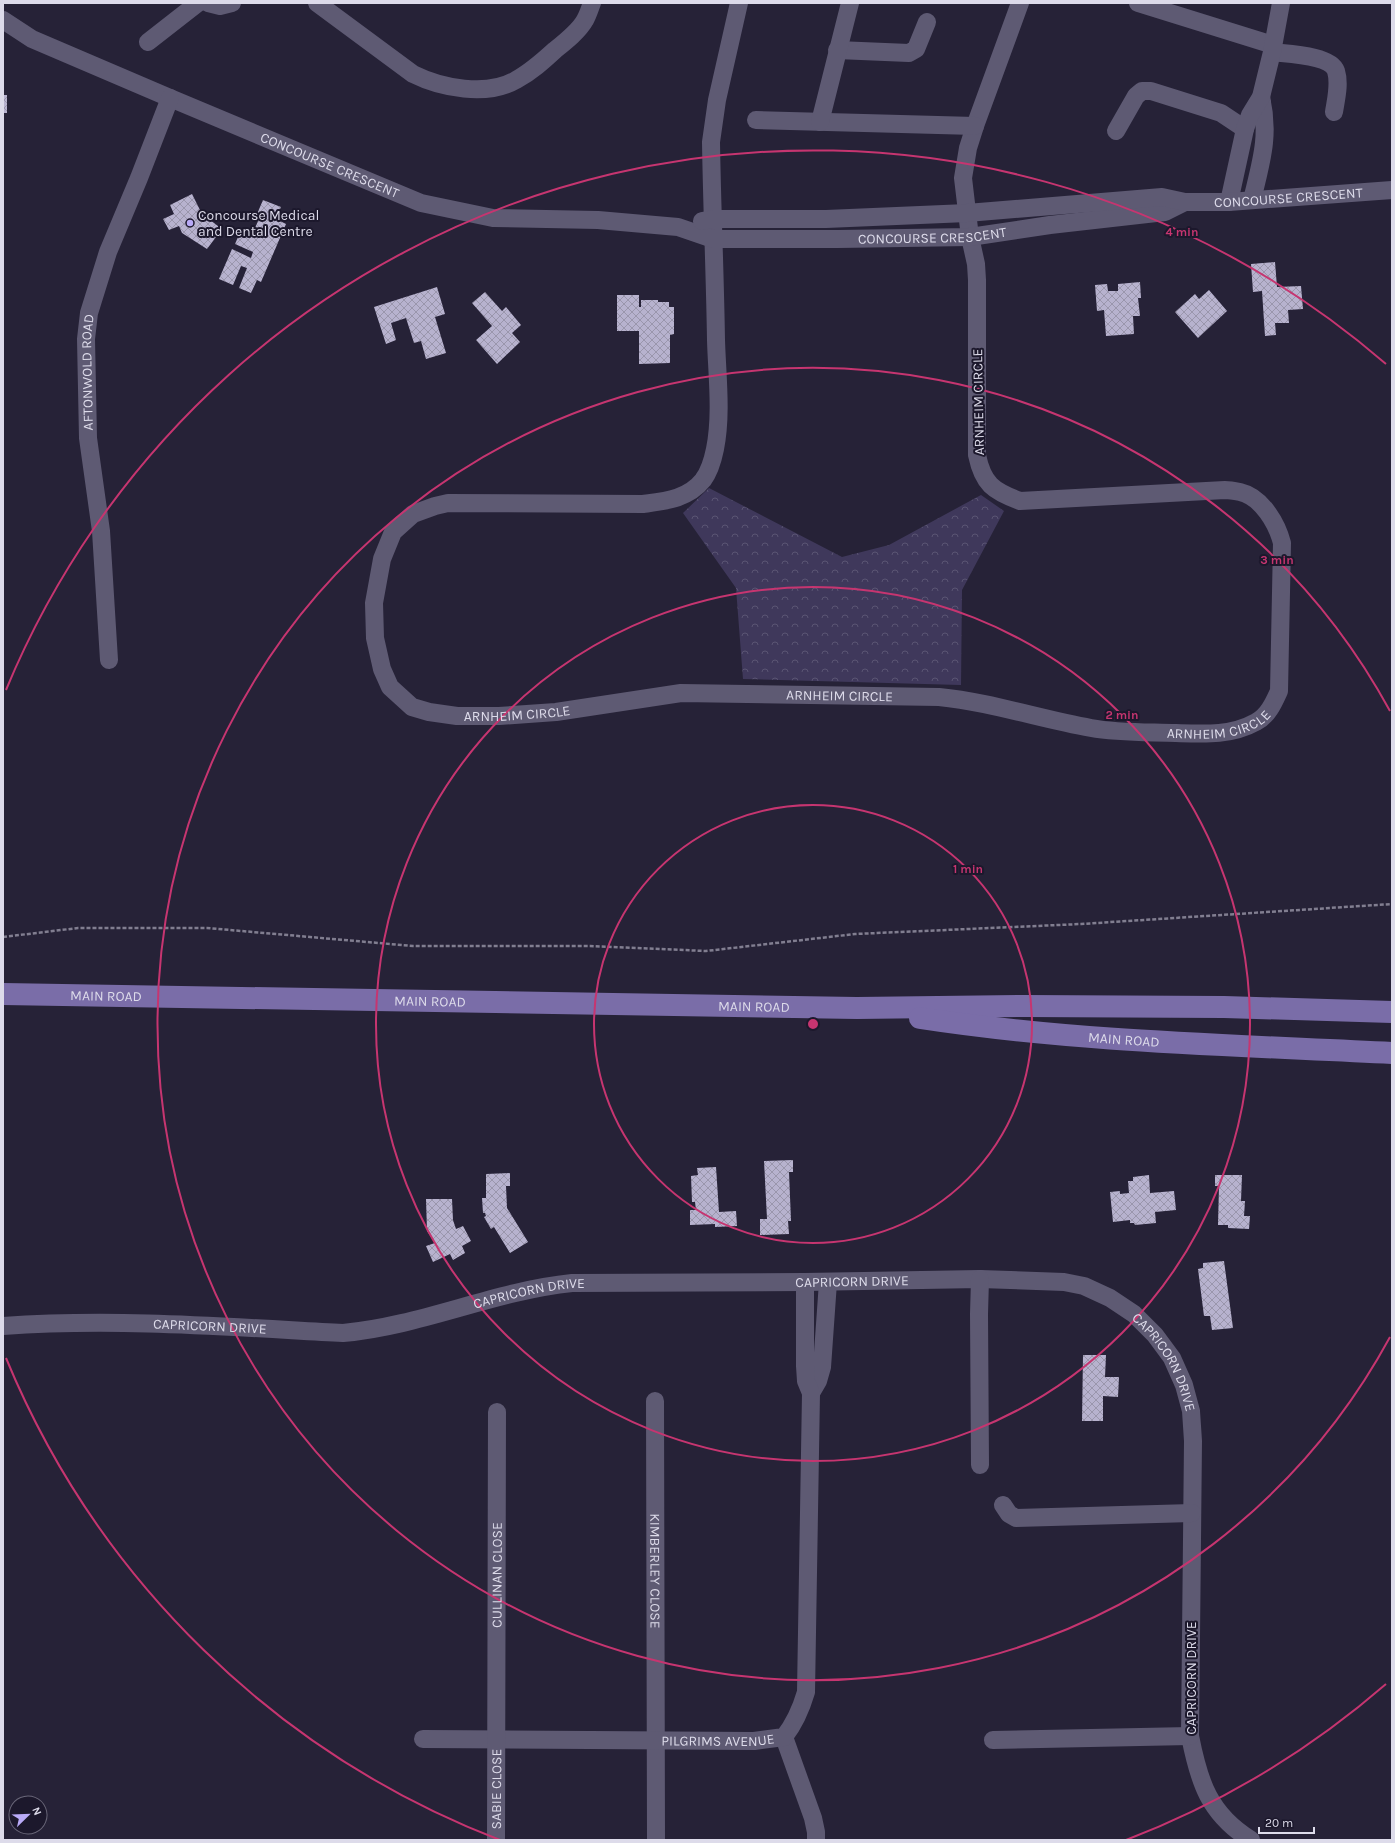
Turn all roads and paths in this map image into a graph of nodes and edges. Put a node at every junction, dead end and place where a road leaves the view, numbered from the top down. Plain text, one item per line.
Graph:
1 (198, 3) edge
2 (208, 3) edge
3 (232, 3) edge
4 (317, 3) edge
5 (592, 3) edge
6 (739, 3) edge
7 (850, 3) edge
8 (1020, 3) edge
9 (1138, 3) edge
10 (1281, 3) edge
11 (3, 20) edge
12 (927, 22) dead end
13 (148, 42) dead end
14 (1272, 49) junction
15 (837, 50) junction
16 (1261, 97) junction
17 (170, 98) junction
18 (1334, 112) dead end
19 (756, 120) dead end
20 (820, 122) junction
21 (975, 126) junction
22 (1245, 129) junction
23 (1116, 131) dead end
24 (1392, 190) edge
25 (1252, 200) junction
26 (1185, 202) junction
27 (1229, 202) junction
28 (967, 213) junction
29 (713, 219) junction
30 (678, 227) junction
31 (970, 237) junction
32 (714, 239) junction
33 (109, 660) dead end
34 (1392, 904) edge
35 (3, 937) edge
36 (3, 994) edge
37 (857, 1008) junction
38 (1392, 1012) edge
39 (1392, 1053) edge
40 (980, 1279) junction
41 (805, 1282) junction
42 (828, 1282) junction
43 (3, 1326) edge
44 (811, 1393) junction
45 (655, 1401) dead end
46 (497, 1412) dead end
47 (980, 1465) dead end
48 (1003, 1505) dead end
49 (1192, 1513) junction
50 (1190, 1736) junction
51 (784, 1737) junction
52 (422, 1739) dead end
53 (496, 1739) junction
54 (993, 1740) dead end
55 (656, 1742) junction
56 (496, 1840) edge
57 (656, 1840) edge
58 (816, 1840) edge
59 (1251, 1840) edge

1 - 13 street
2 - 3 street
4 - 5 street
6 - 29 street, ARNHEIM CIRCLE
7 - 15 street
8 - 21 street, ARNHEIM CIRCLE
9 - 14 street
10 - 14 street
11 - 17 street, CONCOURSE CRESCENT
12 - 15 street
14 - 16 street
14 - 18 street
15 - 20 street
16 - 22 street
16 - 25 street
17 - 30 street, CONCOURSE CRESCENT
17 - 33 street, AFTONWOLD ROAD
19 - 20 street
20 - 21 street
21 - 28 street, ARNHEIM CIRCLE
22 - 23 street
22 - 27 street
24 - 25 street, CONCOURSE CRESCENT
25 - 27 street, CONCOURSE CRESCENT
26 - 27 street, CONCOURSE CRESCENT
26 - 28 street, CONCOURSE CRESCENT
26 - 31 street, CONCOURSE CRESCENT
28 - 29 street, CONCOURSE CRESCENT
28 - 31 street, ARNHEIM CIRCLE
29 - 30 street, CONCOURSE CRESCENT
29 - 32 street, ARNHEIM CIRCLE
30 - 32 street, CONCOURSE CRESCENT
31 - 32 street, CONCOURSE CRESCENT
31 - 32 street, ARNHEIM CIRCLE
34 - 35 path
36 - 37 main road, MAIN ROAD
37 - 38 main road, MAIN ROAD
37 - 39 main road, MAIN ROAD
40 - 42 street, CAPRICORN DRIVE
40 - 47 street
40 - 49 street, CAPRICORN DRIVE
41 - 42 street, CAPRICORN DRIVE
41 - 43 street, CAPRICORN DRIVE
41 - 44 street, PILGRIMS AVENUE
42 - 44 street, PILGRIMS AVENUE
44 - 51 street, PILGRIMS AVENUE
45 - 55 street, KIMBERLEY CLOSE
46 - 53 street, CULLINAN CLOSE
48 - 49 street
49 - 50 street, CAPRICORN DRIVE
50 - 54 street
50 - 59 street, CAPRICORN DRIVE
51 - 55 street, PILGRIMS AVENUE
51 - 58 street
52 - 53 street, PILGRIMS AVENUE
53 - 55 street, PILGRIMS AVENUE
53 - 56 street, SABIE CLOSE
55 - 57 street, KIMBERLEY CLOSE

